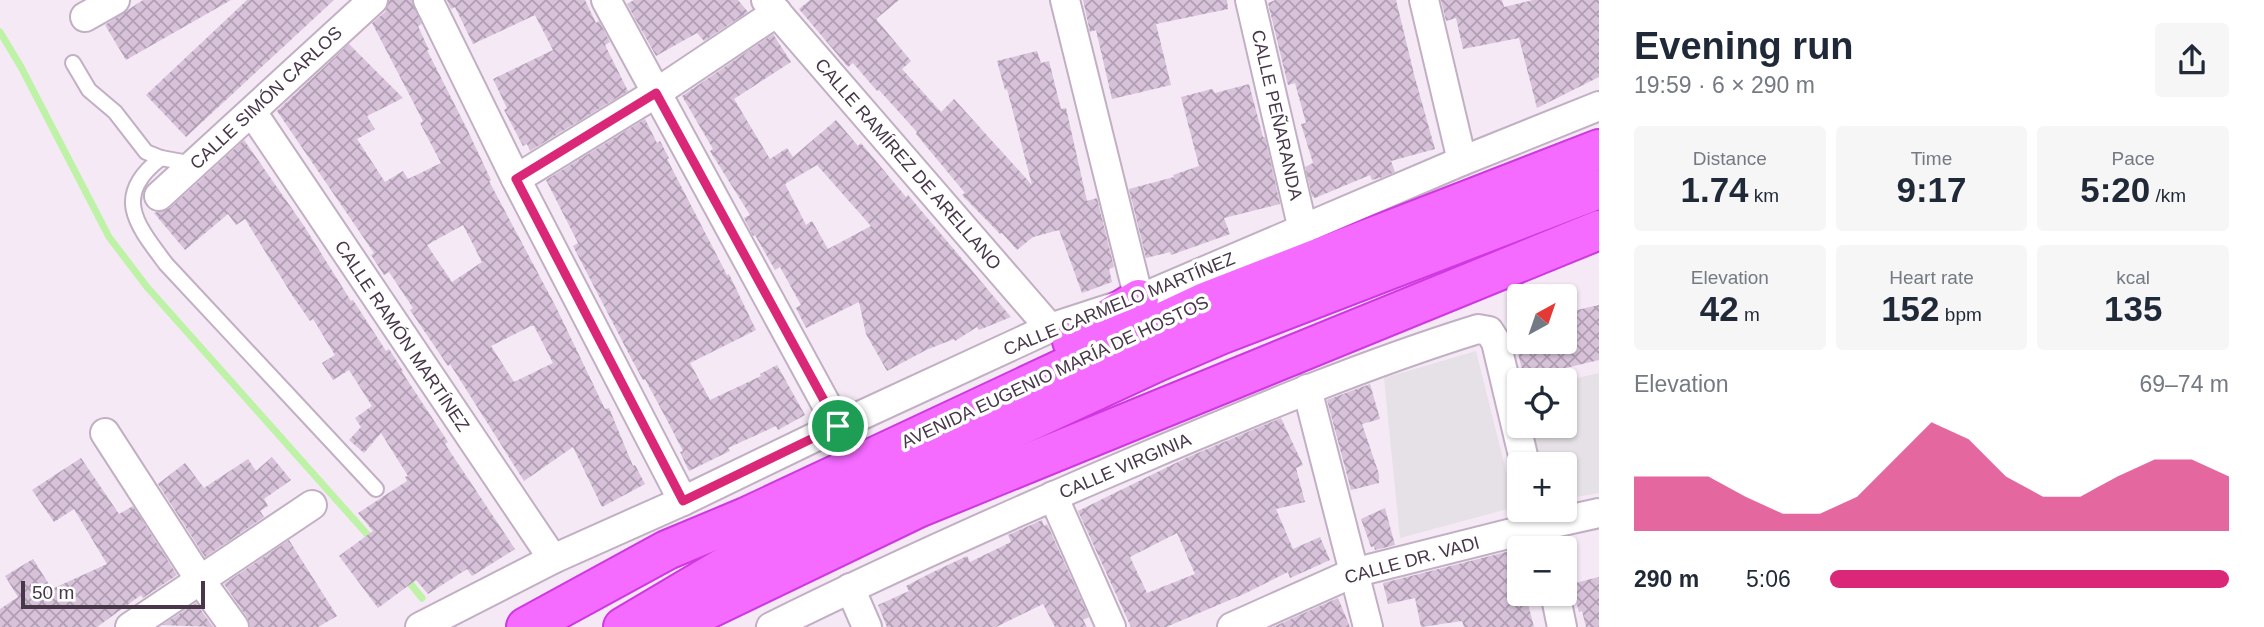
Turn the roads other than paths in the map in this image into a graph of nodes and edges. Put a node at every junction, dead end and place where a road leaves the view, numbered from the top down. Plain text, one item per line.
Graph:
1 (115, 0) edge
2 (373, 0) edge
3 (428, 0) edge
4 (606, 0) edge
5 (1065, 0) edge
6 (1250, 0) edge
7 (1424, 0) edge
8 (771, 6) edge
9 (85, 17) dead end
10 (73, 63) dead end
11 (656, 93) junction
12 (1599, 106) edge
13 (252, 112) junction
14 (1599, 149) edge
15 (161, 158) junction
16 (1462, 161) junction
17 (195, 164) junction
18 (516, 179) junction
19 (1599, 189) edge
20 (159, 196) dead end
21 (1303, 230) junction
22 (1599, 230) edge
23 (1139, 299) junction
24 (1213, 318) junction
25 (1050, 328) junction
26 (1307, 389) junction
27 (838, 426) junction
28 (105, 433) dead end
29 (1522, 452) edge
30 (376, 489) dead end
31 (1052, 496) junction
32 (683, 501) junction
33 (312, 505) dead end
34 (1599, 513) edge
35 (1541, 528) edge
36 (667, 550) junction
37 (553, 559) junction
38 (1353, 573) junction
39 (200, 580) junction
40 (849, 588) junction
41 (1558, 606) edge
42 (130, 627) edge
43 (234, 627) edge
44 (420, 627) edge
45 (526, 627) edge
46 (623, 627) edge
47 (671, 627) edge
48 (771, 627) edge
49 (867, 627) edge
50 (1111, 627) edge
51 (1232, 627) edge
52 (1368, 627) edge
53 (1562, 627) edge

1 - 9 street
2 - 13 street, CALLE SIMÓN CARLOS
3 - 18 street
4 - 11 street
5 - 23 street
6 - 21 street, CALLE PEÑARANDA
7 - 16 street
8 - 11 street
8 - 25 street, CALLE RAMÍREZ DE ARELLANO
10 - 15 lane
11 - 18 street
11 - 27 street
12 - 16 street, CALLE CARMELO MARTÍNEZ
13 - 17 street, CALLE SIMÓN CARLOS
13 - 37 street, CALLE RAMÓN MARTÍNEZ
14 - 24 highway, AVENIDA EUGENIO MARÍA DE HOSTOS
15 - 17 lane
15 - 30 lane
16 - 21 street, CALLE CARMELO MARTÍNEZ
17 - 20 street, CALLE SIMÓN CARLOS
18 - 32 street
19 - 24 highway, AVENIDA EUGENIO MARÍA DE HOSTOS
21 - 23 street, CALLE CARMELO MARTÍNEZ
22 - 47 highway
23 - 25 street, CALLE CARMELO MARTÍNEZ
23 - 36 highway
24 - 36 highway, AVENIDA EUGENIO MARÍA DE HOSTOS
24 - 46 highway, AVENIDA EUGENIO MARÍA DE HOSTOS
25 - 27 street, CALLE CARMELO MARTÍNEZ
26 - 29 street, CALLE VIRGINIA
26 - 31 street, CALLE VIRGINIA
26 - 38 street
27 - 32 street, CALLE CARMELO MARTÍNEZ
28 - 39 street
31 - 40 street, CALLE VIRGINIA
31 - 50 street
32 - 37 street, CALLE CARMELO MARTÍNEZ
33 - 39 street
34 - 35 street, CALLE DR. VADI
35 - 38 street, CALLE DR. VADI
36 - 45 highway, AVENIDA EUGENIO MARÍA DE HOSTOS
37 - 44 street, CALLE CARMELO MARTÍNEZ
38 - 51 street, CALLE DR. VADI
38 - 52 street
39 - 42 street
39 - 43 street
40 - 48 street, CALLE VIRGINIA
40 - 49 street
41 - 53 street

